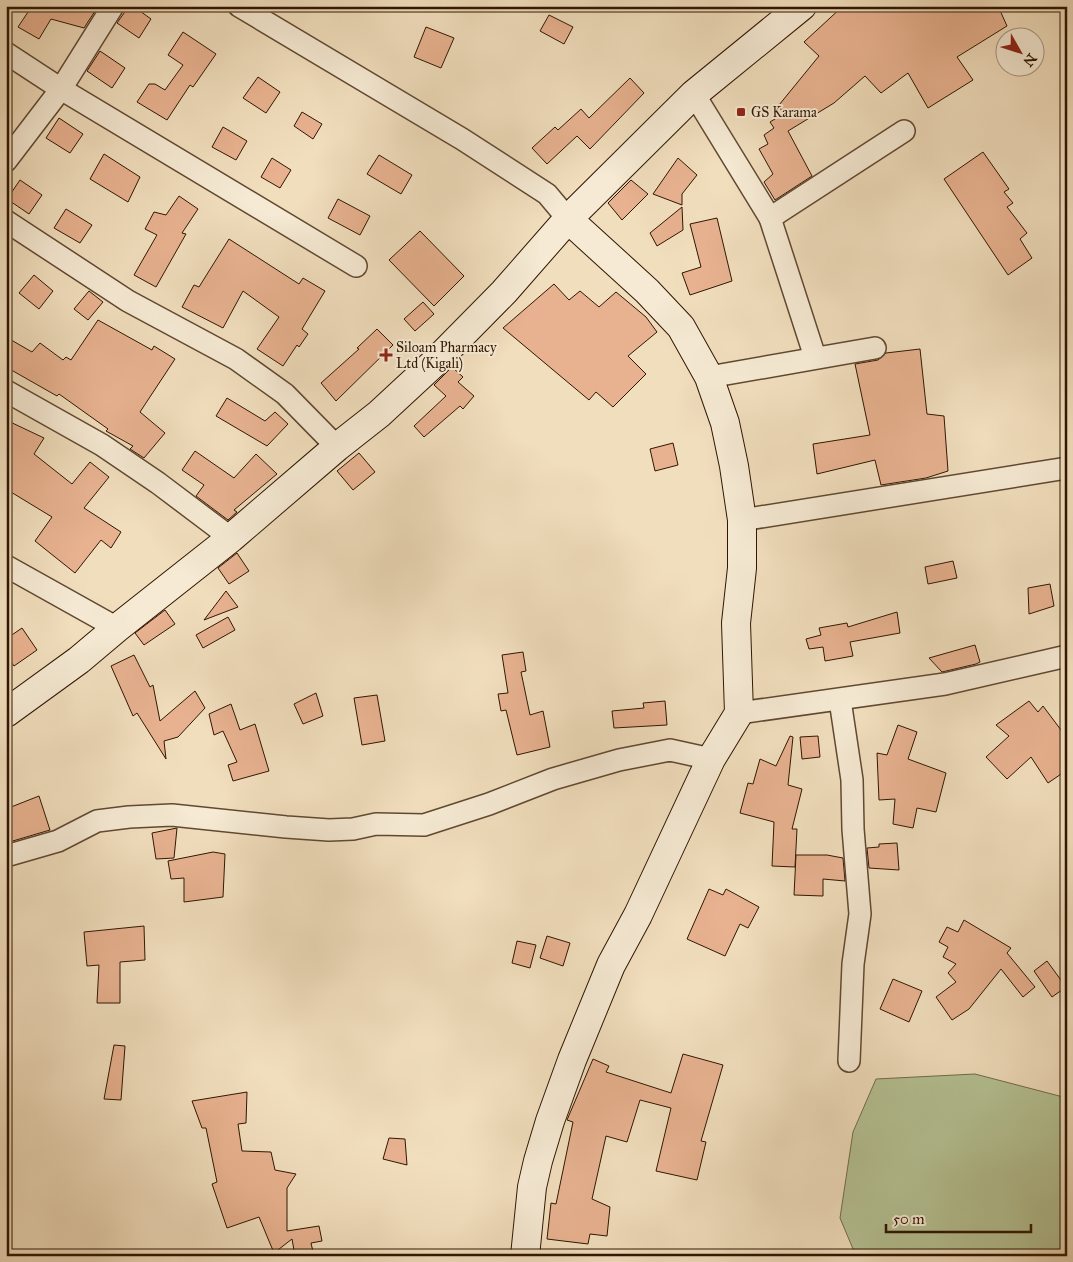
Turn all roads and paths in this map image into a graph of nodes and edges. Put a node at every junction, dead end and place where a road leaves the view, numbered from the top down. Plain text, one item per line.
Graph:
1 (113, 6) edge
2 (239, 6) edge
3 (802, 6) edge
4 (6, 53) edge
5 (61, 89) junction
6 (694, 94) junction
7 (904, 131) dead end
8 (6, 161) edge
9 (770, 218) junction
10 (568, 219) junction
11 (6, 221) edge
12 (356, 266) dead end
13 (875, 348) dead end
14 (815, 357) junction
15 (709, 377) junction
16 (6, 391) edge
17 (337, 447) junction
18 (1067, 468) edge
19 (742, 520) junction
20 (231, 538) junction
21 (6, 566) edge
22 (117, 628) junction
23 (1067, 656) edge
24 (840, 700) junction
25 (6, 713) edge
26 (739, 713) junction
27 (711, 759) junction
28 (6, 856) edge
29 (849, 1061) dead end
30 (525, 1256) edge

1 - 5 street
2 - 10 street
3 - 6 main road
4 - 5 street
5 - 8 street
5 - 12 street
6 - 9 street
6 - 10 main road
7 - 9 street
9 - 14 street
10 - 15 main road
10 - 17 main road
11 - 17 street
13 - 14 street
14 - 15 street
15 - 19 main road
16 - 20 street
17 - 20 main road
18 - 19 street
19 - 26 main road
20 - 22 main road
21 - 22 street
22 - 25 main road
23 - 24 street
24 - 26 street
24 - 29 street
26 - 27 main road
27 - 28 street
27 - 30 main road

